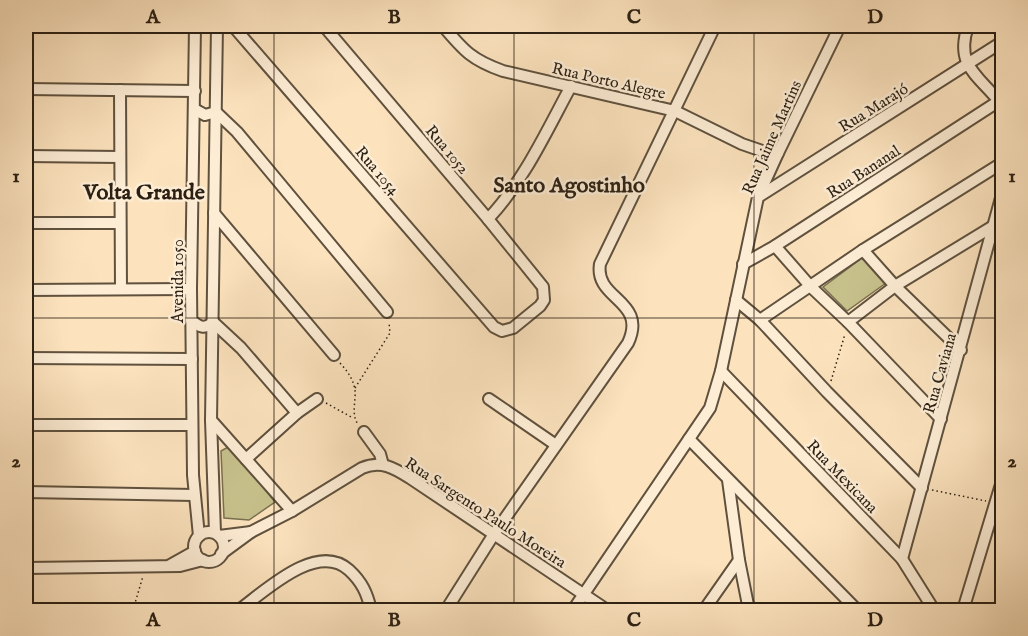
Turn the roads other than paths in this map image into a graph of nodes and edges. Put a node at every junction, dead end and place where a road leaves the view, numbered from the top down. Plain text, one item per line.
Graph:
1 (195, 26) edge
2 (217, 26) edge
3 (233, 26) edge
4 (324, 26) edge
5 (443, 26) edge
6 (715, 26) edge
7 (840, 26) edge
8 (968, 26) edge
9 (1002, 42) edge
10 (967, 65) junction
11 (571, 86) junction
12 (26, 89) edge
13 (120, 90) junction
14 (195, 90) junction
15 (1001, 103) edge
16 (195, 109) junction
17 (675, 111) junction
18 (216, 112) junction
19 (194, 136) junction
20 (215, 136) junction
21 (778, 153) junction
22 (26, 156) edge
23 (120, 157) junction
24 (1002, 163) edge
25 (1002, 194) edge
26 (758, 197) junction
27 (214, 213) junction
28 (488, 219) junction
29 (26, 223) edge
30 (120, 223) junction
31 (995, 225) junction
32 (775, 246) junction
33 (863, 250) junction
34 (743, 264) junction
35 (811, 286) junction
36 (895, 286) junction
37 (121, 289) junction
38 (191, 289) junction
39 (26, 290) edge
40 (544, 294) joint
41 (736, 300) junction
42 (387, 312) road end
43 (191, 320) junction
44 (760, 320) junction
45 (213, 322) junction
46 (848, 322) junction
47 (192, 345) junction
48 (213, 346) junction
49 (961, 350) junction
50 (334, 355) road end
51 (26, 358) edge
52 (192, 359) junction
53 (721, 371) junction
54 (317, 399) road end
55 (489, 399) dead end
56 (297, 413) junction
57 (941, 419) junction
58 (211, 420) junction
59 (26, 424) edge
60 (192, 425) junction
61 (364, 432) road end
62 (689, 439) junction
63 (556, 445) junction
64 (246, 459) junction
65 (383, 465) junction
66 (728, 480) junction
67 (1002, 481) edge
68 (922, 488) junction
69 (26, 492) edge
70 (194, 495) junction
71 (292, 511) junction
72 (251, 532) junction
73 (217, 534) junction
74 (494, 534) junction
75 (199, 536) junction
76 (195, 551) junction
77 (221, 554) junction
78 (902, 559) junction
79 (203, 560) junction
80 (739, 560) junction
81 (167, 566) junction
82 (26, 567) edge
83 (584, 594) junction
84 (239, 610) edge
85 (371, 610) edge
86 (446, 610) edge
87 (573, 610) edge
88 (607, 610) edge
89 (704, 610) edge
90 (750, 610) edge
91 (857, 610) edge
92 (934, 610) edge
93 (963, 610) edge

1 - 14 street, Avenida 1050
2 - 18 street
3 - 40 street, Rua 1054
4 - 28 street, Rua 1052
5 - 11 street, Rua Porto Alegre
6 - 17 street
7 - 21 street, Rua Jaime Martins
8 - 10 street
9 - 10 street, Rua Marajó
10 - 15 street
10 - 26 street, Rua Marajó
11 - 17 street, Rua Porto Alegre
11 - 28 street
12 - 13 street
13 - 14 street
13 - 23 street
14 - 16 street, Avenida 1050
15 - 32 street, Rua Bananal
16 - 18 street
16 - 19 street, Avenida 1050
17 - 21 street, Rua Porto Alegre
17 - 63 street
18 - 20 street
18 - 42 street
19 - 20 street
19 - 38 street, Avenida 1050
20 - 27 street
21 - 26 street, Rua Jaime Martins
22 - 23 street
23 - 30 street
24 - 33 street
25 - 31 street, Rua Caviana
26 - 34 street, Rua Jaime Martins
27 - 45 street
27 - 50 street
28 - 40 street, Rua 1052
29 - 30 street
30 - 37 street
31 - 36 street
31 - 49 street, Rua Caviana
32 - 34 street, Rua Bananal
32 - 35 street
33 - 35 street
33 - 36 street
34 - 41 street, Rua Jaime Martins
35 - 44 street
35 - 46 street
36 - 46 street
36 - 49 street
37 - 38 street
37 - 39 street
38 - 43 street, Avenida 1050
41 - 44 street
41 - 53 street, Rua Jaime Martins
43 - 45 street
43 - 47 street, Avenida 1050
44 - 68 street
45 - 48 street
45 - 56 street
46 - 57 street
47 - 48 street
47 - 52 street, Avenida 1050
48 - 58 street
49 - 57 street, Rua Caviana
51 - 52 street
52 - 60 street, Avenida 1050
53 - 62 street, Rua Jaime Martins
53 - 78 street, Rua Mexicana
54 - 56 street
55 - 63 street
56 - 64 street
57 - 68 street, Rua Caviana
58 - 64 street
58 - 73 street
59 - 60 street
60 - 70 street, Avenida 1050
61 - 65 street
62 - 66 street
62 - 83 street, Rua Jaime Martins
63 - 74 street
64 - 71 street
65 - 71 street, Rua Sargento Paulo Moreira
65 - 74 street, Rua Sargento Paulo Moreira
66 - 80 street
66 - 91 street
67 - 93 street
68 - 78 street, Rua Caviana
69 - 70 street
70 - 75 street, Avenida 1050
71 - 72 street, Rua Sargento Paulo Moreira
72 - 73 street, Rua Sargento Paulo Moreira
72 - 77 street, Rua Sargento Paulo Moreira
73 - 75 street
73 - 77 street
74 - 83 street, Rua Sargento Paulo Moreira
74 - 86 street
75 - 76 street
76 - 79 street
76 - 81 street
77 - 79 street
78 - 92 street, Rua Mexicana
79 - 81 street
80 - 89 street
80 - 90 street
81 - 82 street
83 - 87 street, Rua Jaime Martins
83 - 88 street, Rua Sargento Paulo Moreira
84 - 85 street

